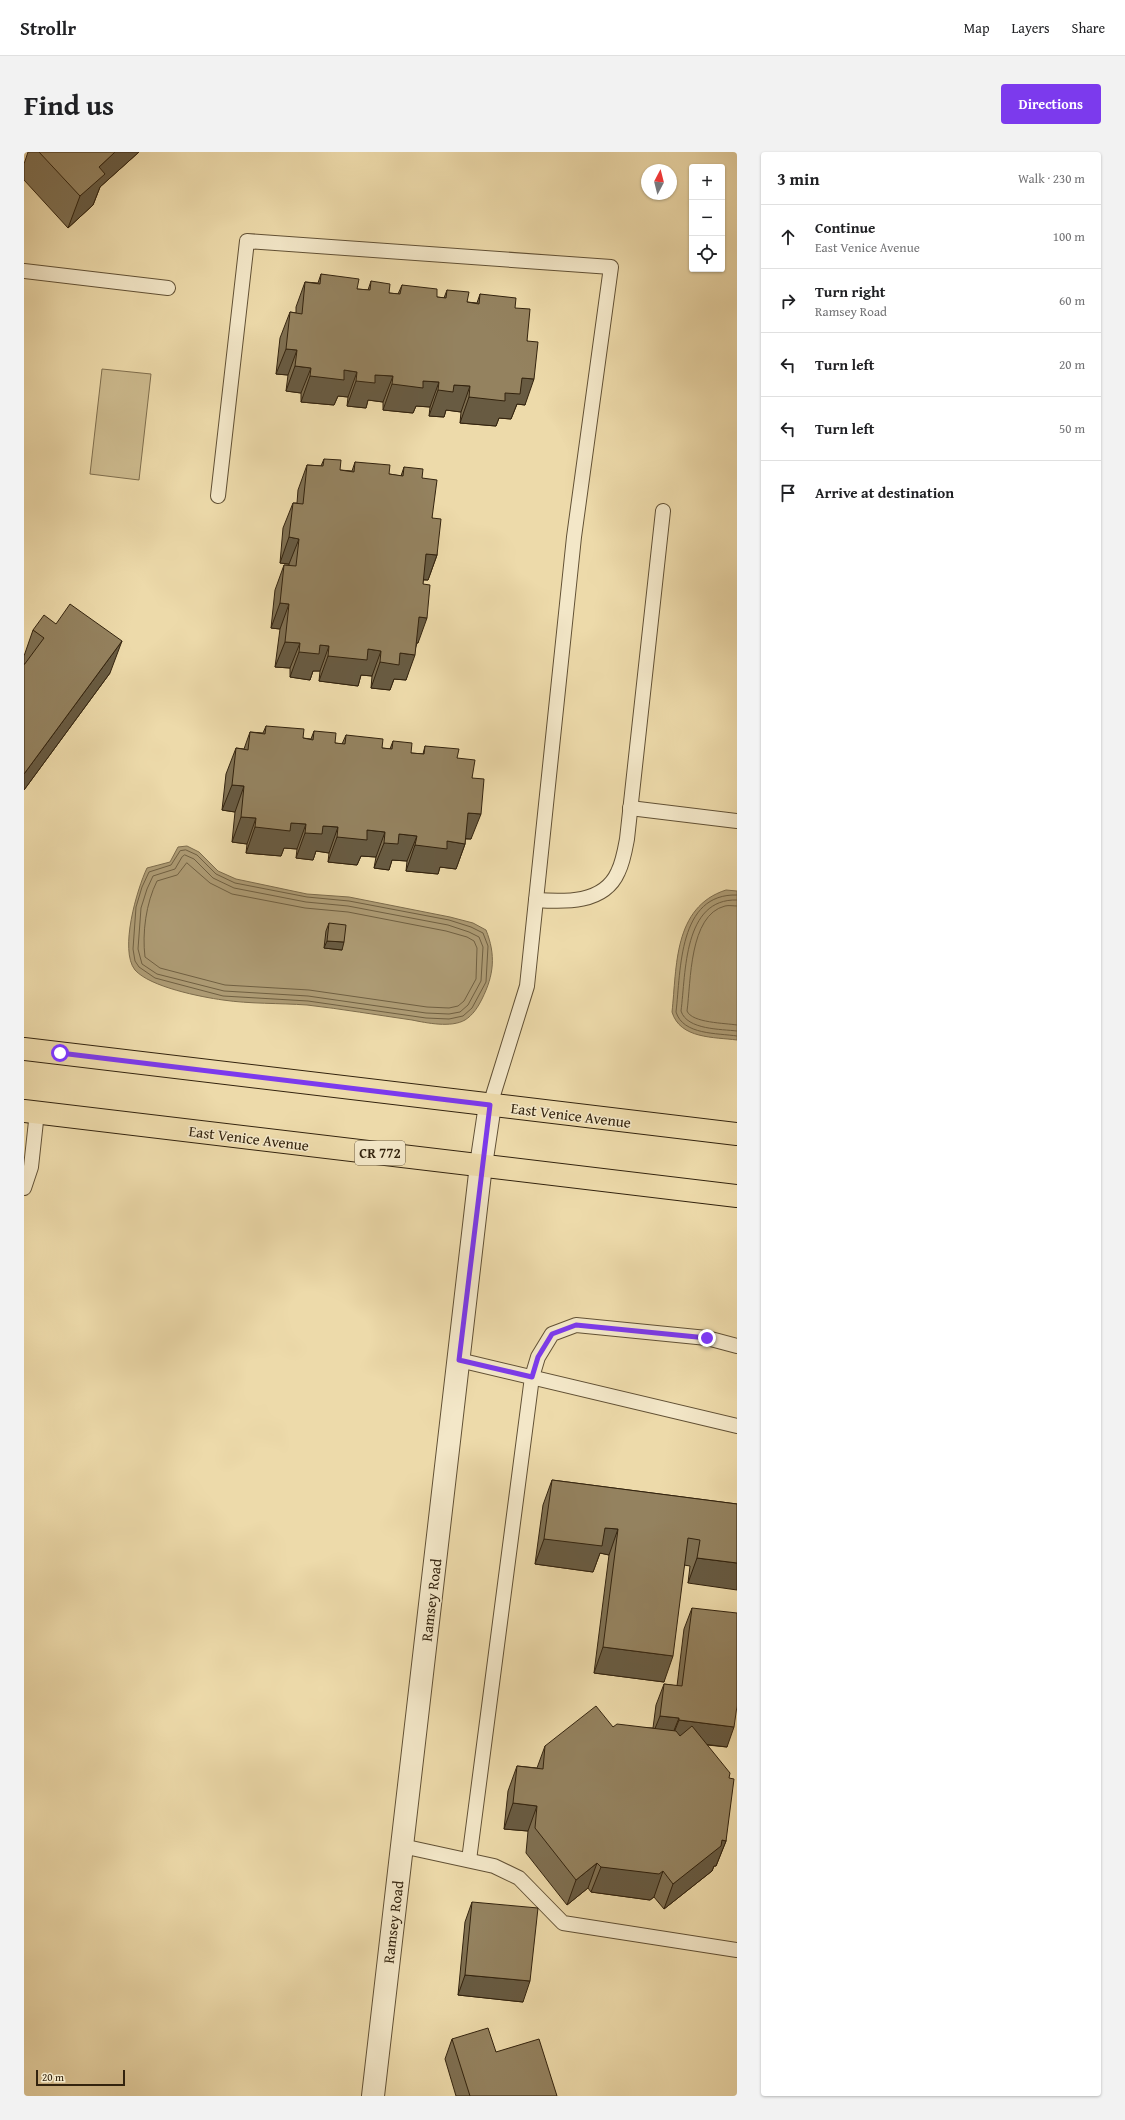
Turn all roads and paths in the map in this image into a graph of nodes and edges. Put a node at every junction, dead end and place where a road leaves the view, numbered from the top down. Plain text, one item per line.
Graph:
1 (24, 271) edge
2 (168, 288) dead end
3 (218, 496) dead end
4 (663, 511) dead end
5 (630, 808) junction
6 (737, 821) edge
7 (536, 900) junction
8 (24, 1049) edge
9 (490, 1105) junction
10 (30, 1112) edge
11 (737, 1134) edge
12 (481, 1165) junction
13 (24, 1188) edge
14 (737, 1196) edge
15 (737, 1346) edge
16 (459, 1360) junction
17 (532, 1377) junction
18 (737, 1426) edge
19 (402, 1846) junction
20 (469, 1860) junction
21 (737, 1950) edge
22 (373, 2096) edge

1 - 2 lane
3 - 7 lane
4 - 5 lane
5 - 6 lane
5 - 7 lane
7 - 9 lane
8 - 9 main road, East Venice Avenue
9 - 11 main road, East Venice Avenue
9 - 12 street, Ramsey Road
10 - 12 main road, East Venice Avenue / CR 772
10 - 13 lane
12 - 14 main road, East Venice Avenue / CR 772
12 - 16 street, Ramsey Road
15 - 17 lane
16 - 17 lane
16 - 19 street, Ramsey Road
17 - 18 lane
17 - 20 lane
19 - 20 lane
19 - 22 street, Ramsey Road
20 - 21 lane

